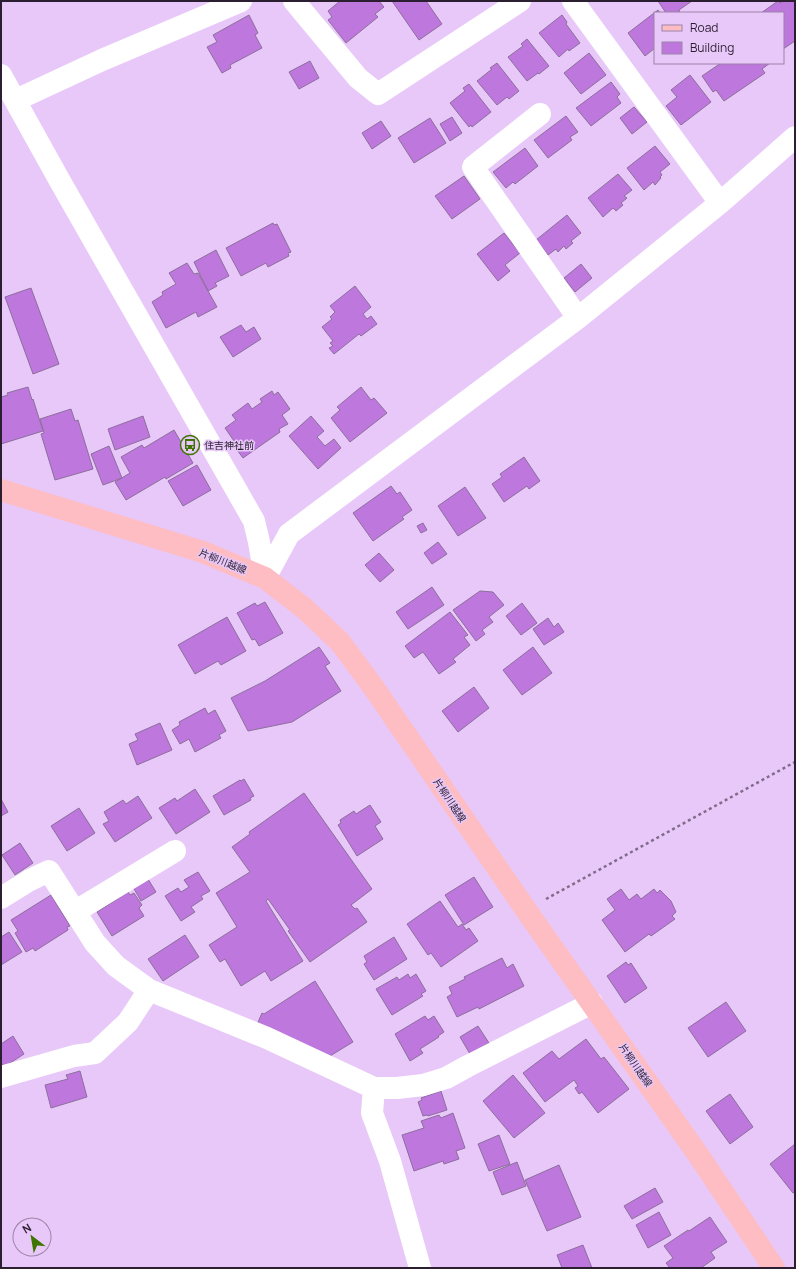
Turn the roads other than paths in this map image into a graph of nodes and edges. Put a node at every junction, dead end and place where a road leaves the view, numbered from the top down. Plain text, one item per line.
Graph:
1 (241, 1) edge
2 (294, 1) edge
3 (520, 1) edge
4 (573, 1) edge
5 (1, 76) edge
6 (16, 100) junction
7 (540, 114) dead end
8 (795, 137) edge
9 (720, 203) junction
10 (578, 318) junction
11 (1, 490) edge
12 (265, 578) junction
13 (175, 851) dead end
14 (1, 898) edge
15 (76, 911) junction
16 (149, 990) junction
17 (592, 1002) junction
18 (1, 1077) edge
19 (374, 1088) junction
20 (420, 1268) edge
21 (774, 1268) edge

1 - 6 street
2 - 3 street
4 - 9 street
5 - 6 street
6 - 12 street
7 - 10 street
8 - 9 street
9 - 10 street
10 - 12 street
11 - 12 main road, 片柳川越線
12 - 17 main road, 片柳川越線
13 - 15 street
14 - 15 street
15 - 16 street
16 - 18 street
16 - 19 street
17 - 19 street
17 - 21 main road, 片柳川越線
19 - 20 street

